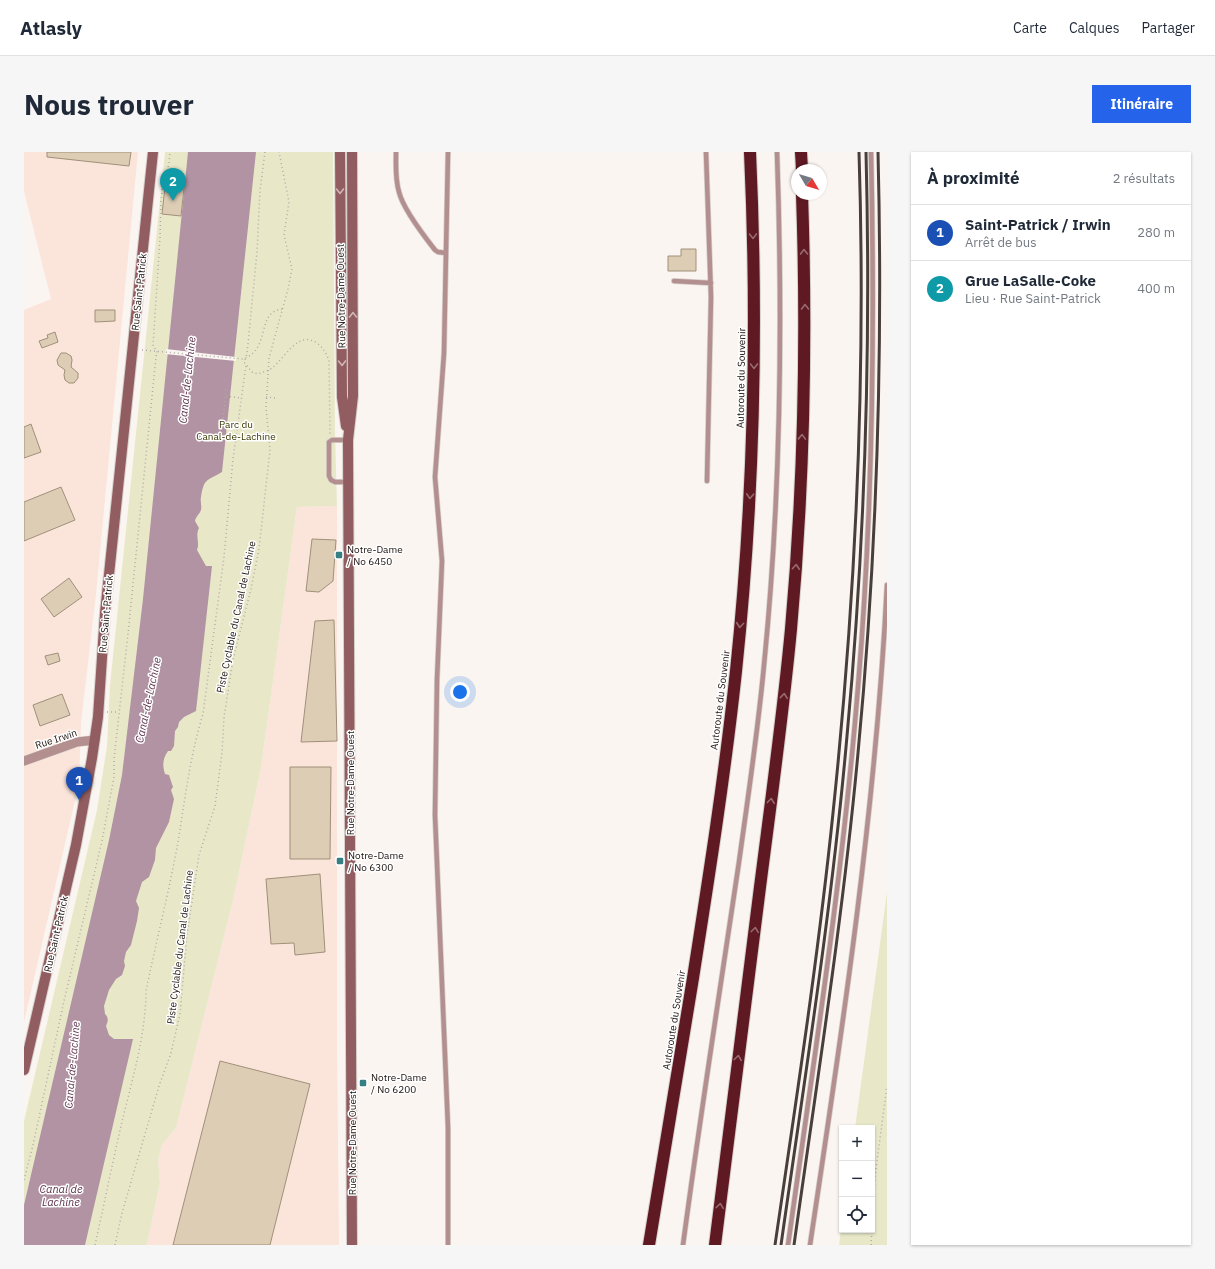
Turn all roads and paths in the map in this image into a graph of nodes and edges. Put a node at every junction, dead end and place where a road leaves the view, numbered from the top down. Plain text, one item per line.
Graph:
1 (153, 152) edge
2 (170, 152) edge
3 (264, 152) edge
4 (280, 152) edge
5 (340, 152) edge
6 (352, 152) edge
7 (396, 152) edge
8 (448, 152) edge
9 (706, 152) edge
10 (746, 152) edge
11 (750, 152) edge
12 (777, 152) edge
13 (801, 152) edge
14 (871, 152) edge
15 (802, 164) edge
16 (752, 197) junction
17 (802, 200) edge
18 (446, 253) junction
19 (674, 281) dead end
20 (711, 283) junction
21 (283, 309) junction
22 (144, 350) dead end
23 (157, 351) junction
24 (246, 358) junction
25 (246, 365) junction
26 (268, 370) junction
27 (226, 387) dead end
28 (226, 396) junction
29 (266, 397) junction
30 (241, 398) junction
31 (276, 398) dead end
32 (222, 422) dead end
33 (330, 434) dead end
34 (348, 440) junction
35 (707, 481) dead end
36 (348, 482) junction
37 (887, 585) edge
38 (108, 712) dead end
39 (120, 712) junction
40 (95, 740) junction
41 (24, 761) edge
42 (24, 1070) edge
43 (887, 1086) edge
44 (24, 1180) edge
45 (874, 1197) edge
46 (872, 1233) edge
47 (95, 1245) edge
48 (115, 1245) edge
49 (352, 1245) edge
50 (448, 1245) edge
51 (650, 1245) edge
52 (682, 1245) edge
53 (715, 1245) edge
54 (788, 1245) edge
55 (810, 1245) edge
56 (871, 1245) edge

1 - 40 main road, Rue Saint-Patrick
2 - 23 path
3 - 24 path
4 - 21 path, Piste Cyclable du Canal de Lachine
5 -> 34 main road, Rue Notre-Dame Ouest
34 -> 6 main road, Rue Notre-Dame Ouest
7 - 18 lane
8 - 18 lane
9 - 20 lane
10 - 16 highway
11 - 16 highway, Autoroute du Souvenir
12 - 52 lane
13 - 15 highway
14 - 54 lane
16 -> 51 highway, Autoroute du Souvenir
53 -> 17 highway
18 - 50 lane
19 - 20 lane
20 - 35 lane
21 - 24 path
21 - 26 path, Piste Cyclable du Canal de Lachine
22 - 23 path
23 - 24 path
23 - 39 path
24 - 25 path
25 - 26 path
25 - 30 path
26 - 29 path, Piste Cyclable du Canal de Lachine
26 - 33 path
27 - 28 path
28 - 30 path
28 - 32 path
29 - 31 path
29 - 48 path, Piste Cyclable du Canal de Lachine
30 - 47 path
34 - 36 main road, Rue Notre-Dame Ouest
34 - 36 lane
36 - 49 main road, Rue Notre-Dame Ouest
37 - 55 lane
38 - 39 path
39 - 44 path
40 - 41 street, Rue Irwin
40 - 42 main road, Rue Saint-Patrick
43 - 45 path
46 - 56 path

